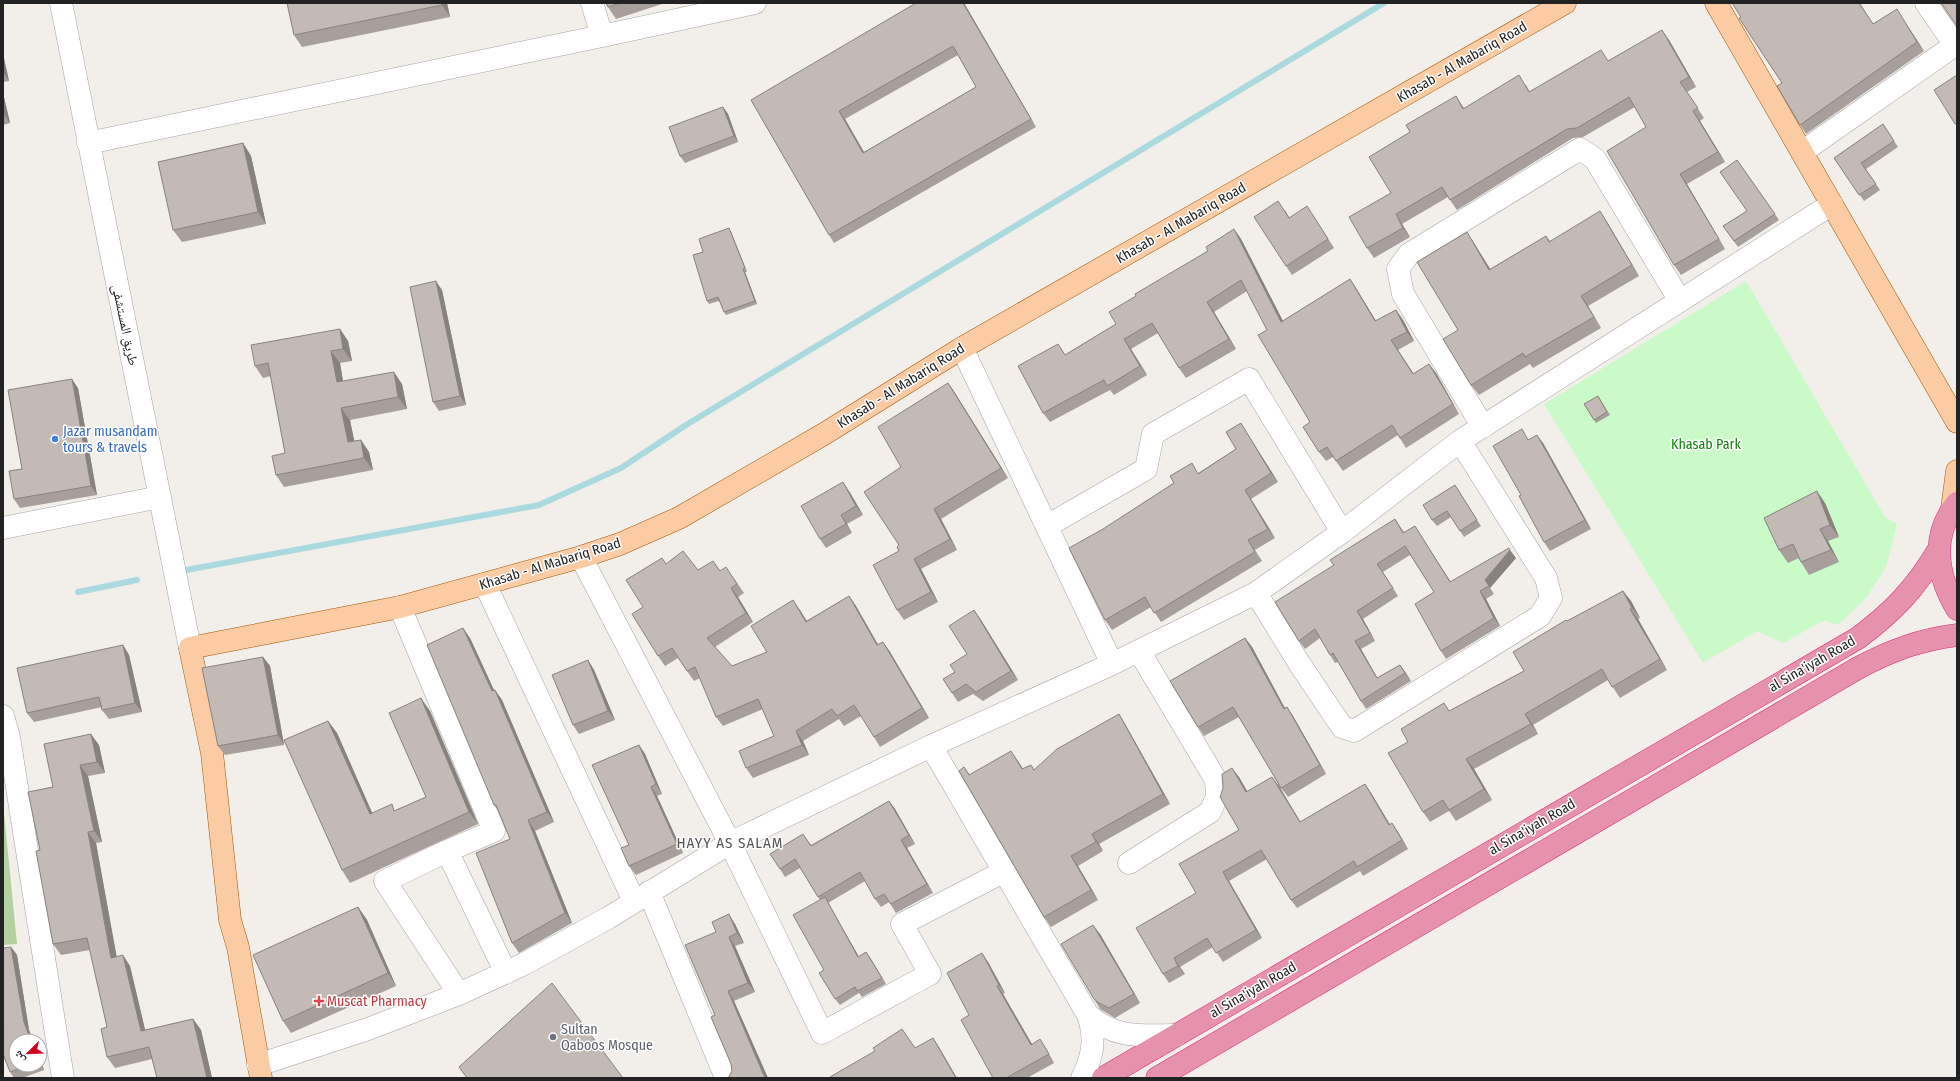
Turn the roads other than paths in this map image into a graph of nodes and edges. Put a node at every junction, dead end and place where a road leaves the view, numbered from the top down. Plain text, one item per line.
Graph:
1 (61, 3) edge
2 (592, 3) edge
3 (755, 3) edge
4 (1565, 3) edge
5 (1716, 3) edge
6 (1926, 3) edge
7 (602, 36) junction
8 (1956, 45) edge
9 (88, 143) junction
10 (1802, 152) junction
11 (1832, 204) junction
12 (1680, 300) junction
13 (962, 348) junction
14 (1483, 427) junction
15 (1956, 427) edge
16 (1460, 441) junction
17 (1957, 471) edge
18 (160, 497) junction
19 (1955, 506) edge
20 (1047, 526) junction
21 (3, 528) edge
22 (1342, 532) junction
23 (1939, 550) junction
24 (581, 557) junction
25 (485, 584) junction
26 (1256, 593) junction
27 (400, 607) junction
28 (1957, 609) edge
29 (1957, 635) edge
30 (190, 648) junction
31 (1139, 651) junction
32 (1112, 664) junction
33 (3, 716) edge
34 (932, 746) junction
35 (730, 843) junction
36 (447, 851) junction
37 (1130, 863) dead end
38 (1004, 872) junction
39 (641, 896) junction
40 (506, 973) junction
41 (459, 994) junction
42 (1088, 1015) junction
43 (1177, 1034) junction
44 (260, 1072) edge
45 (63, 1078) edge
46 (726, 1078) edge
47 (1082, 1078) edge
48 (1103, 1078) edge
49 (1157, 1078) edge

1 - 9 street, طريق المستشفى
2 - 7 street
3 - 7 street
4 - 13 main road, Khasab - Al Mabariq Road
5 - 10 main road
6 - 8 street
7 - 9 street
8 - 10 street
9 - 18 street, طريق المستشفى
10 - 11 main road
11 - 12 street
11 - 15 main road
12 - 14 street
12 - 14 street
13 - 20 street
13 - 24 main road, Khasab - Al Mabariq Road
14 - 16 street
16 - 22 street
16 - 26 street
17 - 19 main road
18 - 21 street
18 - 30 street, طريق المستشفى
19 - 23 highway
20 - 22 street
20 - 32 street
22 - 26 street
23 - 28 highway
23 - 43 highway, al Sina'iyah Road
24 - 25 main road, Khasab - Al Mabariq Road
24 - 35 street
25 - 27 main road, Khasab - Al Mabariq Road
25 - 39 street
26 - 31 street
27 - 30 main road, Khasab - Al Mabariq Road
27 - 36 street
29 - 49 highway, al Sina'iyah Road
30 - 44 main road
31 - 32 street
31 - 37 street
32 - 34 street
33 - 45 street
34 - 35 street
34 - 38 street
35 - 38 street
35 - 39 street
36 - 40 street
36 - 41 street
38 - 42 street
39 - 40 street
39 - 46 street
40 - 41 street
41 - 44 street
42 - 43 street
42 - 47 street
43 - 48 highway, al Sina'iyah Road

